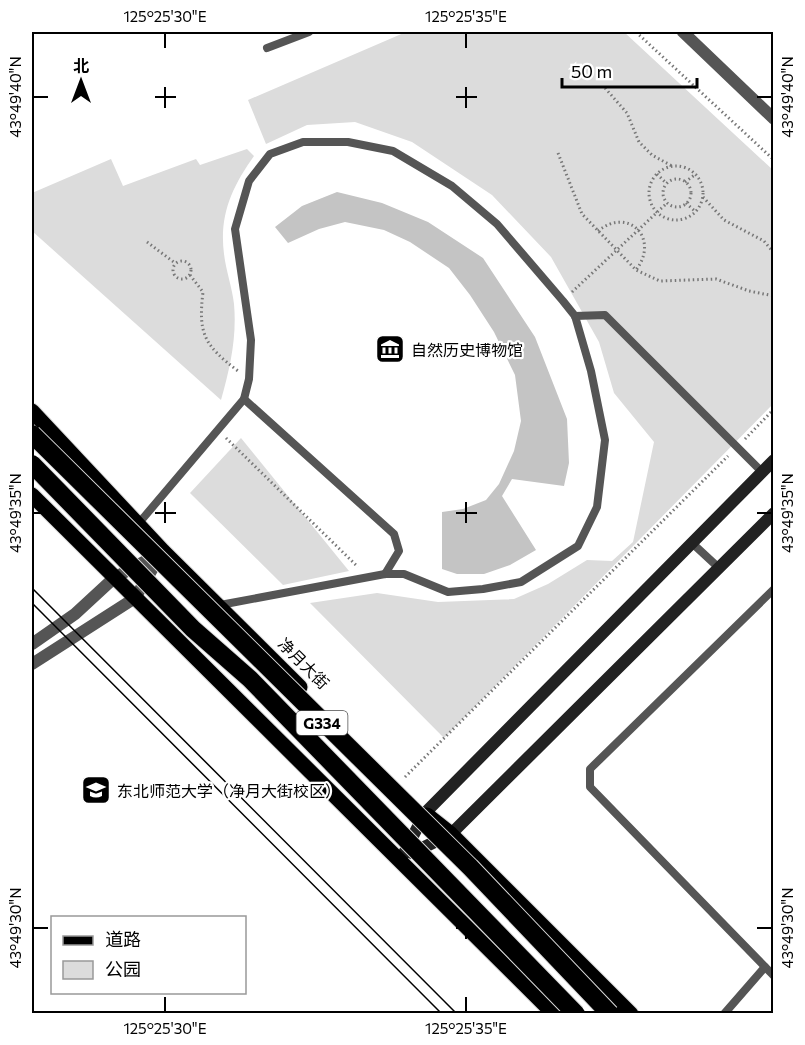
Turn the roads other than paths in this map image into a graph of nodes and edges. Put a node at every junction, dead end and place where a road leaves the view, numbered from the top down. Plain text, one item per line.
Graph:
1 (309, 32) edge
2 (683, 32) edge
3 (267, 48) dead end
4 (774, 120) edge
5 (574, 316) junction
6 (244, 399) junction
7 (32, 411) edge
8 (32, 435) edge
9 (774, 460) edge
10 (32, 464) edge
11 (762, 472) junction
12 (32, 495) edge
13 (774, 513) edge
14 (139, 523) junction
15 (692, 543) junction
16 (163, 551) junction
17 (718, 568) junction
18 (385, 574) junction
19 (114, 578) junction
20 (774, 589) edge
21 (135, 598) junction
22 (220, 606) junction
23 (32, 644) edge
24 (32, 664) edge
25 (425, 813) junction
26 (451, 834) junction
27 (401, 859) junction
28 (765, 967) junction
29 (774, 976) edge
30 (554, 1014) edge
31 (576, 1014) edge
32 (610, 1014) edge
33 (631, 1014) edge
34 (724, 1014) edge

1 - 3 lane
2 - 4 street
5 - 6 lane
5 - 11 lane
5 - 18 lane
6 - 14 lane
6 - 18 lane
7 - 14 main road, 净月大街
8 - 32 highway, 净月大街 / G334, bridge
9 - 11 street
10 - 31 highway, G334, bridge
11 - 15 street
12 - 19 main road
13 - 17 street
14 - 16 main road, 净月大街
15 - 17 lane
15 - 25 street
16 - 19 street
16 - 21 street
16 - 22 main road, 净月大街
17 - 26 street
18 - 22 lane
19 - 21 main road
19 - 23 street
20 - 28 lane
21 - 24 street
21 - 27 main road
22 - 25 main road, 净月大街
25 - 26 main road, 净月大街
25 - 27 street
26 - 27 street
26 - 33 main road, 净月大街
27 - 30 main road
28 - 29 lane
28 - 34 lane

